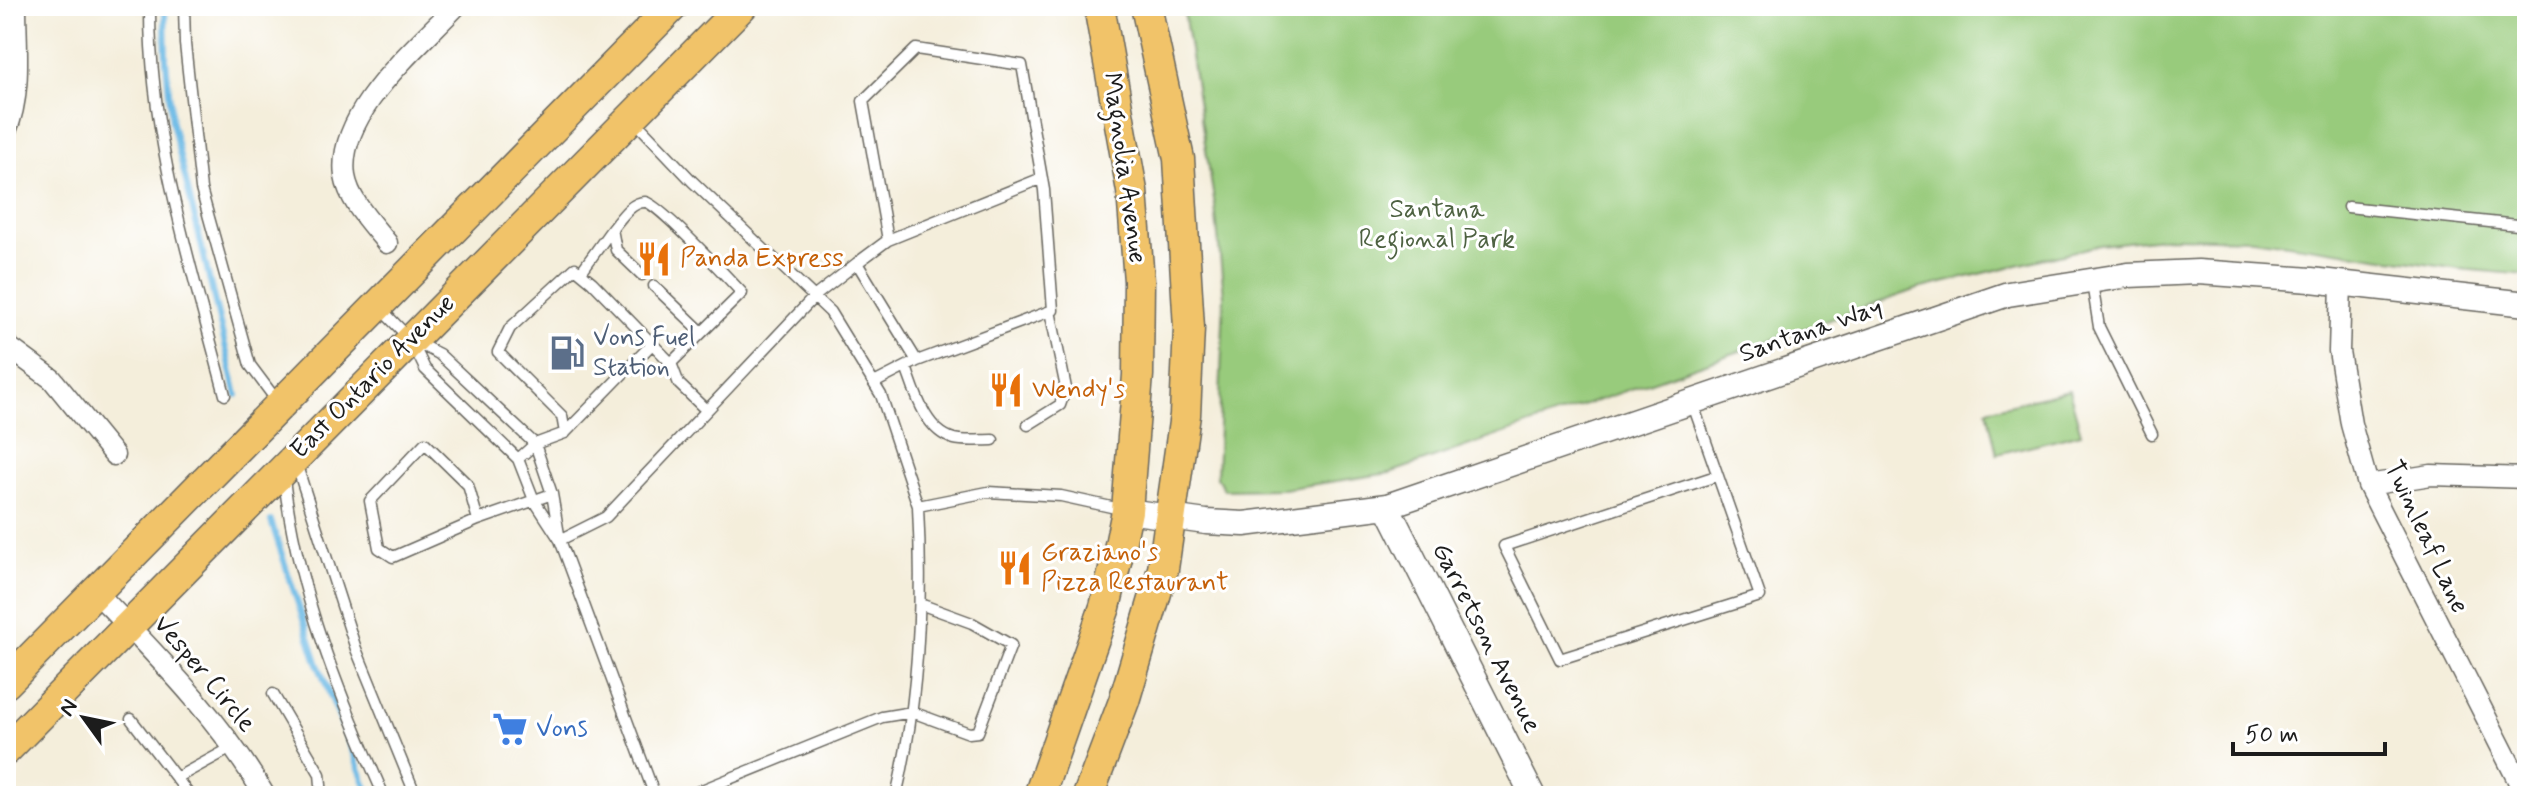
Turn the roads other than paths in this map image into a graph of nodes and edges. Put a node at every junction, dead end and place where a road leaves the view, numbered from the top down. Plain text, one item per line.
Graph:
1 (16, 6) edge
2 (150, 6) edge
3 (184, 6) edge
4 (456, 6) edge
5 (673, 6) edge
6 (742, 6) edge
7 (1099, 6) edge
8 (1146, 6) edge
9 (631, 117) junction
10 (6, 131) edge
11 (1042, 178) junction
12 (2348, 207) dead end
13 (2527, 226) edge
14 (612, 229) junction
15 (888, 240) junction
16 (387, 243) dead end
17 (857, 263) junction
18 (581, 272) junction
19 (642, 275) dead end
20 (2092, 281) junction
21 (2341, 283) junction
22 (654, 286) dead end
23 (815, 296) junction
24 (2527, 304) edge
25 (379, 307) junction
26 (1050, 311) junction
27 (702, 332) junction
28 (411, 340) junction
29 (652, 344) junction
30 (6, 345) edge
31 (917, 361) junction
32 (671, 363) junction
33 (906, 367) junction
34 (874, 383) junction
35 (225, 395) dead end
36 (1692, 402) junction
37 (281, 406) junction
38 (706, 410) junction
39 (1028, 425) dead end
40 (565, 433) junction
41 (2152, 434) dead end
42 (993, 440) dead end
43 (535, 444) junction
44 (114, 455) dead end
45 (518, 459) junction
46 (288, 463) junction
47 (1716, 476) junction
48 (2527, 478) edge
49 (2368, 485) junction
50 (552, 494) junction
51 (534, 500) junction
52 (918, 506) junction
53 (1387, 506) junction
54 (1127, 511) junction
55 (1171, 516) junction
56 (478, 520) junction
57 (560, 540) junction
58 (96, 592) junction
59 (920, 604) junction
60 (128, 626) junction
61 (6, 683) edge
62 (273, 694) dead end
63 (912, 712) junction
64 (131, 719) dead end
65 (233, 747) junction
66 (6, 750) edge
67 (178, 777) junction
68 (190, 796) edge
69 (265, 796) edge
70 (322, 796) edge
71 (384, 796) edge
72 (416, 796) edge
73 (655, 796) edge
74 (687, 796) edge
75 (896, 796) edge
76 (1039, 796) edge
77 (1088, 796) edge
78 (1533, 796) edge
79 (2526, 796) edge

1 - 10 street
2 - 35 lane
3 - 37 lane
4 - 16 street
5 - 25 main road, East Ontario Avenue
6 - 9 main road, East Ontario Avenue
7 - 54 main road, Magnolia Avenue
8 - 55 main road, Magnolia Avenue
9 - 23 lane
9 - 28 main road, East Ontario Avenue
11 - 15 lane
11 - 15 lane
11 - 26 lane
12 - 13 lane
14 - 18 lane
14 - 19 lane
14 - 27 lane
15 - 17 lane
17 - 23 lane
17 - 31 lane
18 - 29 lane
18 - 40 lane
20 - 21 street, Santana Way
20 - 36 street, Santana Way
20 - 41 lane
21 - 24 street, Santana Way
21 - 49 street, Twinleaf Lane
22 - 27 lane
23 - 34 lane
23 - 38 lane
25 - 28 lane
25 - 37 main road, East Ontario Avenue
26 - 31 lane
26 - 39 lane
27 - 32 lane
28 - 43 lane
28 - 45 lane
28 - 46 main road, East Ontario Avenue
29 - 32 lane
29 - 40 lane
30 - 44 street
31 - 33 lane
32 - 38 lane
33 - 34 lane
33 - 42 lane
34 - 52 lane
36 - 47 lane
36 - 53 street, Santana Way
37 - 58 main road, East Ontario Avenue
38 - 57 lane
40 - 43 lane
43 - 45 lane
43 - 50 lane
45 - 51 lane
46 - 60 main road, East Ontario Avenue
46 - 71 lane
46 - 72 lane
47 - 47 lane
48 - 49 street
49 - 79 street, Twinleaf Lane
50 - 51 lane
50 - 57 lane
51 - 56 lane
51 - 57 lane
52 - 54 lane
52 - 59 lane
53 - 55 street, Santana Way
53 - 78 street, Garretson Avenue
54 - 55 street, Santana Way
54 - 76 main road, Magnolia Avenue
55 - 77 main road, Magnolia Avenue
56 - 56 lane
57 - 73 lane
58 - 60 street, Vesper Circle
58 - 61 main road, East Ontario Avenue
59 - 63 lane
59 - 63 lane
60 - 65 street, Vesper Circle
60 - 66 main road, East Ontario Avenue
62 - 70 lane
63 - 74 lane
63 - 75 lane
64 - 67 lane
65 - 67 lane
65 - 69 street, Vesper Circle
67 - 68 lane

